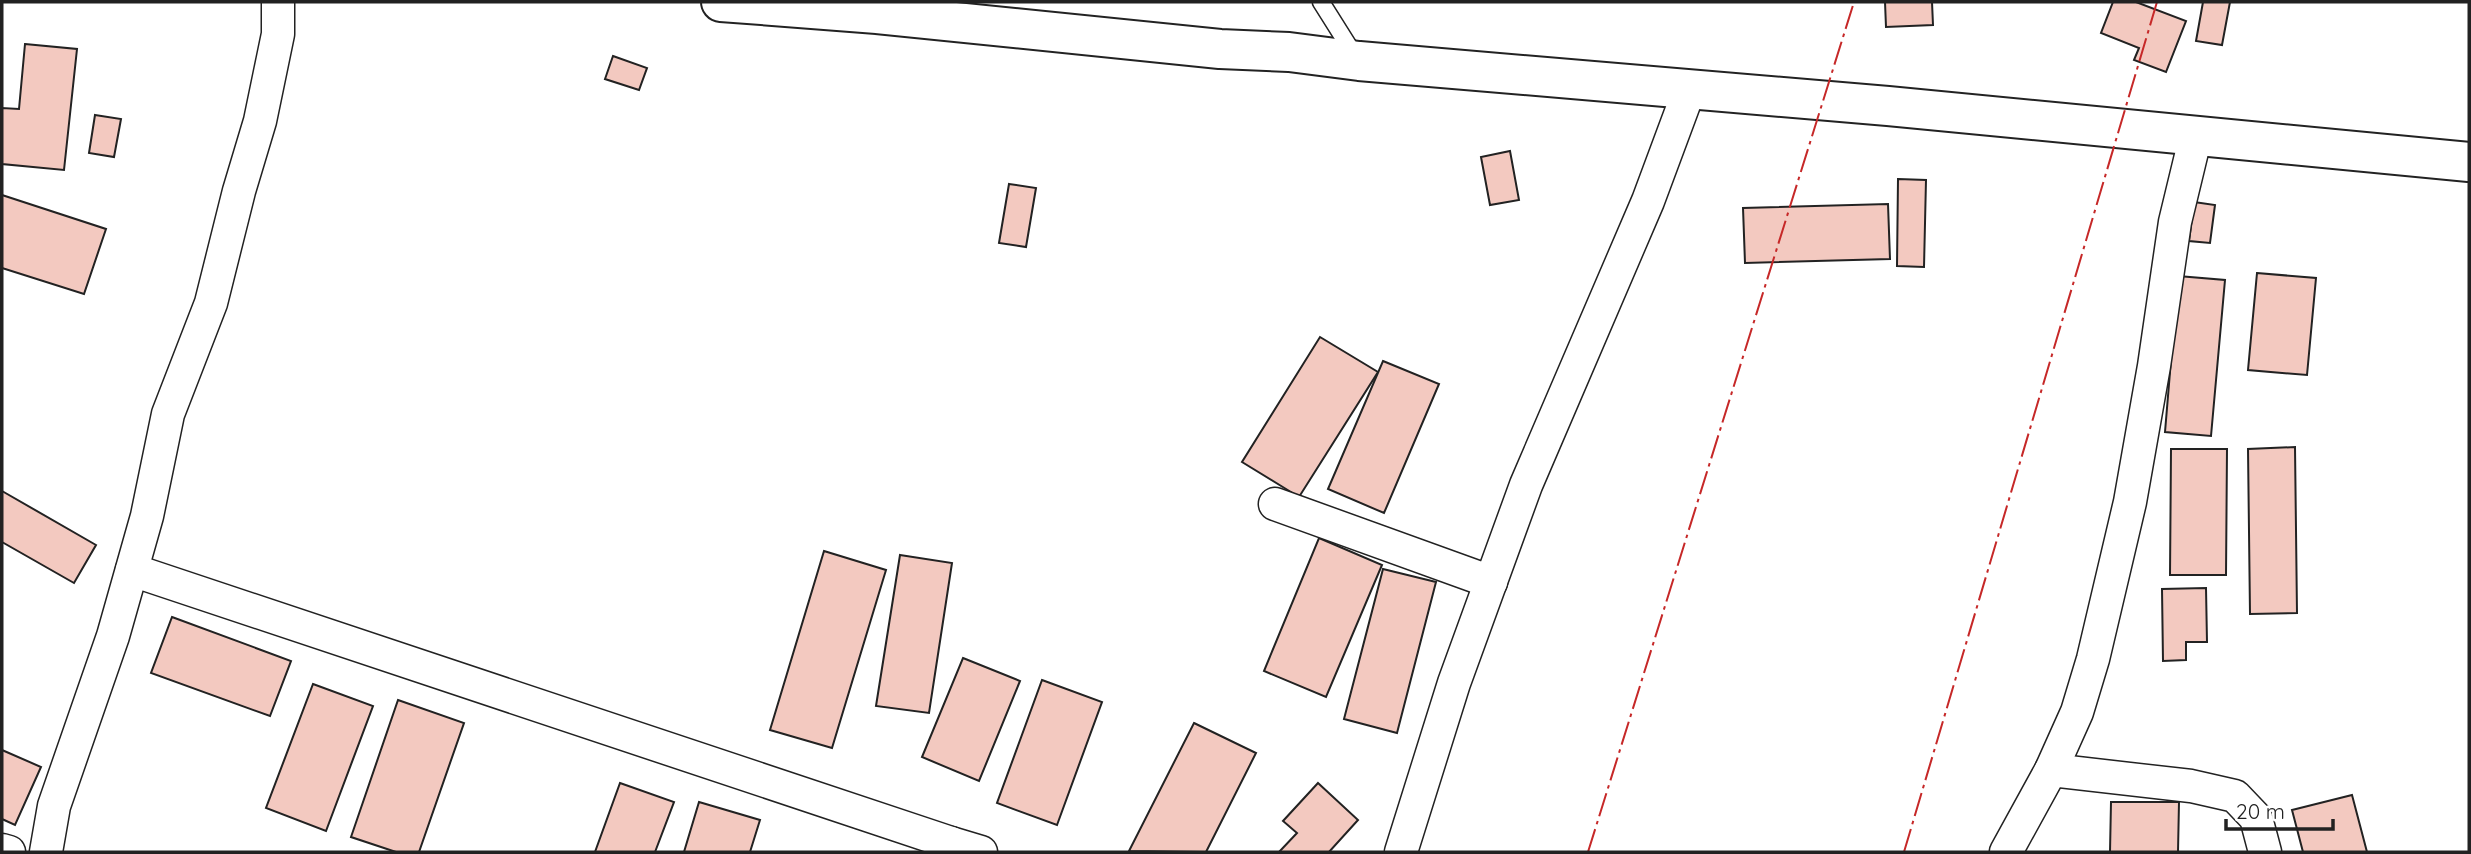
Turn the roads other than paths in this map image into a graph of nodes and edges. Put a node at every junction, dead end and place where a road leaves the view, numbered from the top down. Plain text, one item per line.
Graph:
1 (278, 2) edge
2 (721, 2) edge
3 (1321, 2) edge
4 (1359, 61) junction
5 (1690, 88) junction
6 (2196, 135) junction
7 (2469, 162) edge
8 (1275, 504) dead end
9 (132, 570) junction
10 (1491, 582) junction
11 (2052, 771) junction
12 (950, 847) edge
13 (2, 850) edge
14 (9, 852) edge
15 (46, 852) edge
16 (981, 852) edge
17 (1401, 852) edge
18 (2006, 852) edge
19 (2265, 852) edge

1 - 9 street
2 - 4 main road
3 - 4 lane
4 - 5 main road
5 - 6 main road
5 - 10 street
6 - 7 main road
6 - 11 street
8 - 10 street
9 - 12 street
9 - 15 street
10 - 17 street
11 - 18 street
11 - 19 street
12 - 16 street
13 - 14 street

